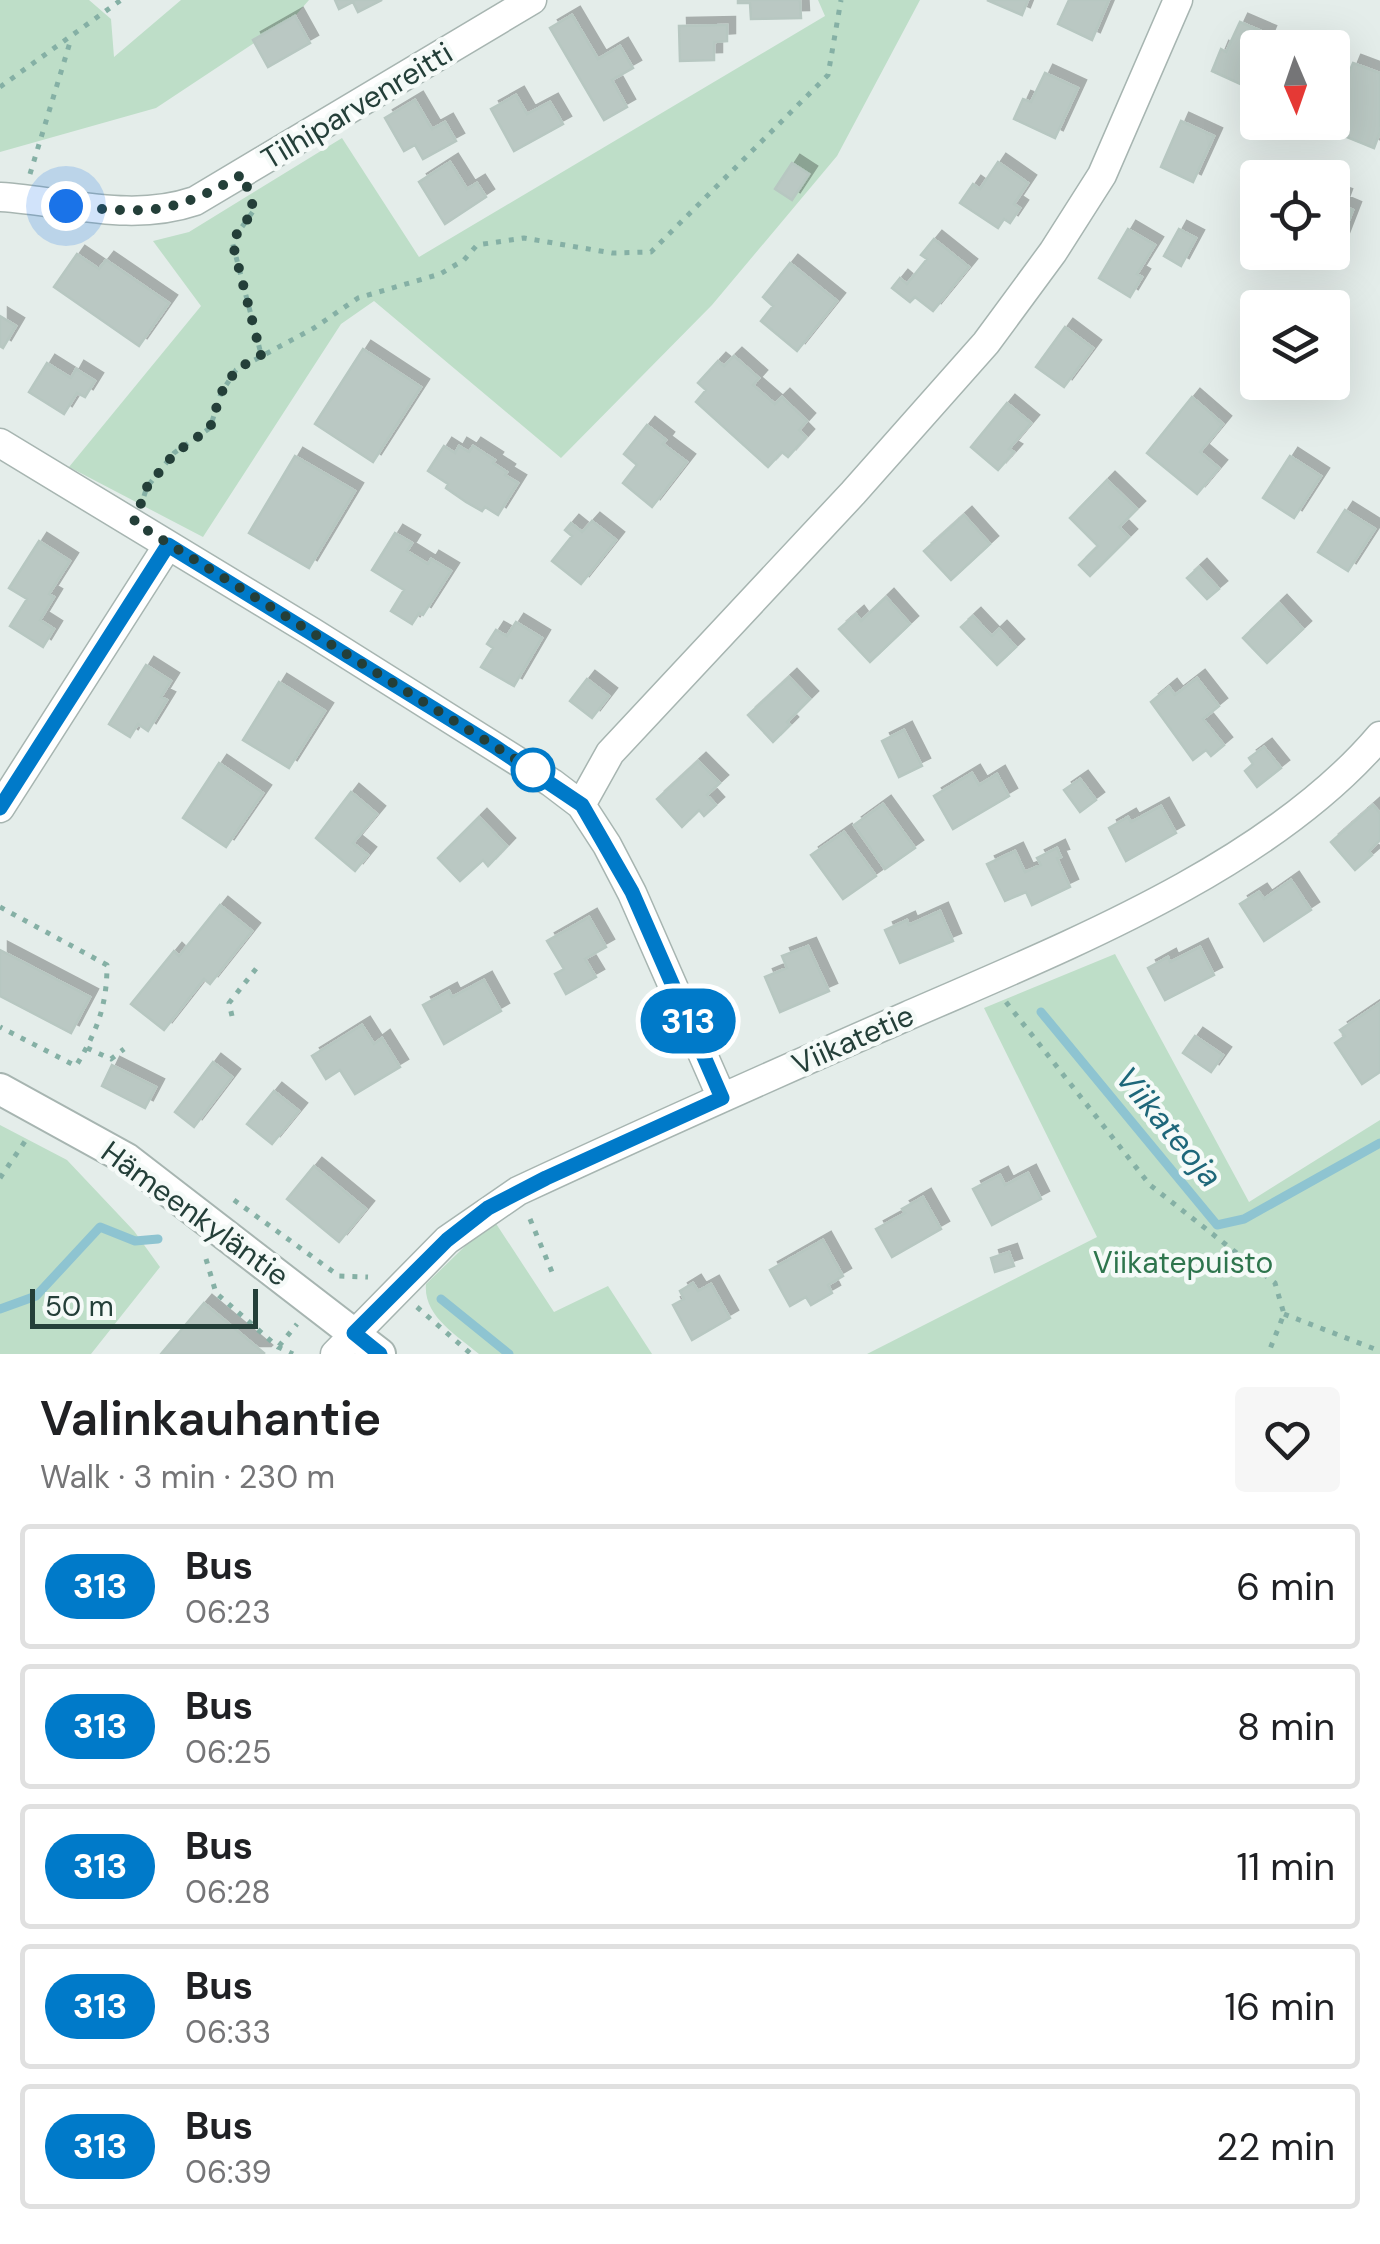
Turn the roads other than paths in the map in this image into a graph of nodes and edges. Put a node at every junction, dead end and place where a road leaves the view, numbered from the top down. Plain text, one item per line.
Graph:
1 (532, 0) edge
2 (1178, 0) edge
3 (10, 198) edge
4 (0, 442) edge
5 (168, 545) junction
6 (1380, 736) edge
7 (582, 805) junction
8 (0, 808) edge
9 (0, 1090) edge
10 (722, 1098) junction
11 (344, 1344) edge
12 (380, 1354) edge

1 - 3 street, Tilhiparvenreitti
2 - 7 street
4 - 5 street
5 - 7 street
5 - 8 street
6 - 10 street, Viikatetie
7 - 10 street
9 - 11 street, Hämeenkyläntie
10 - 11 street, Viikatetie
11 - 12 street, Hämeenkyläntie

